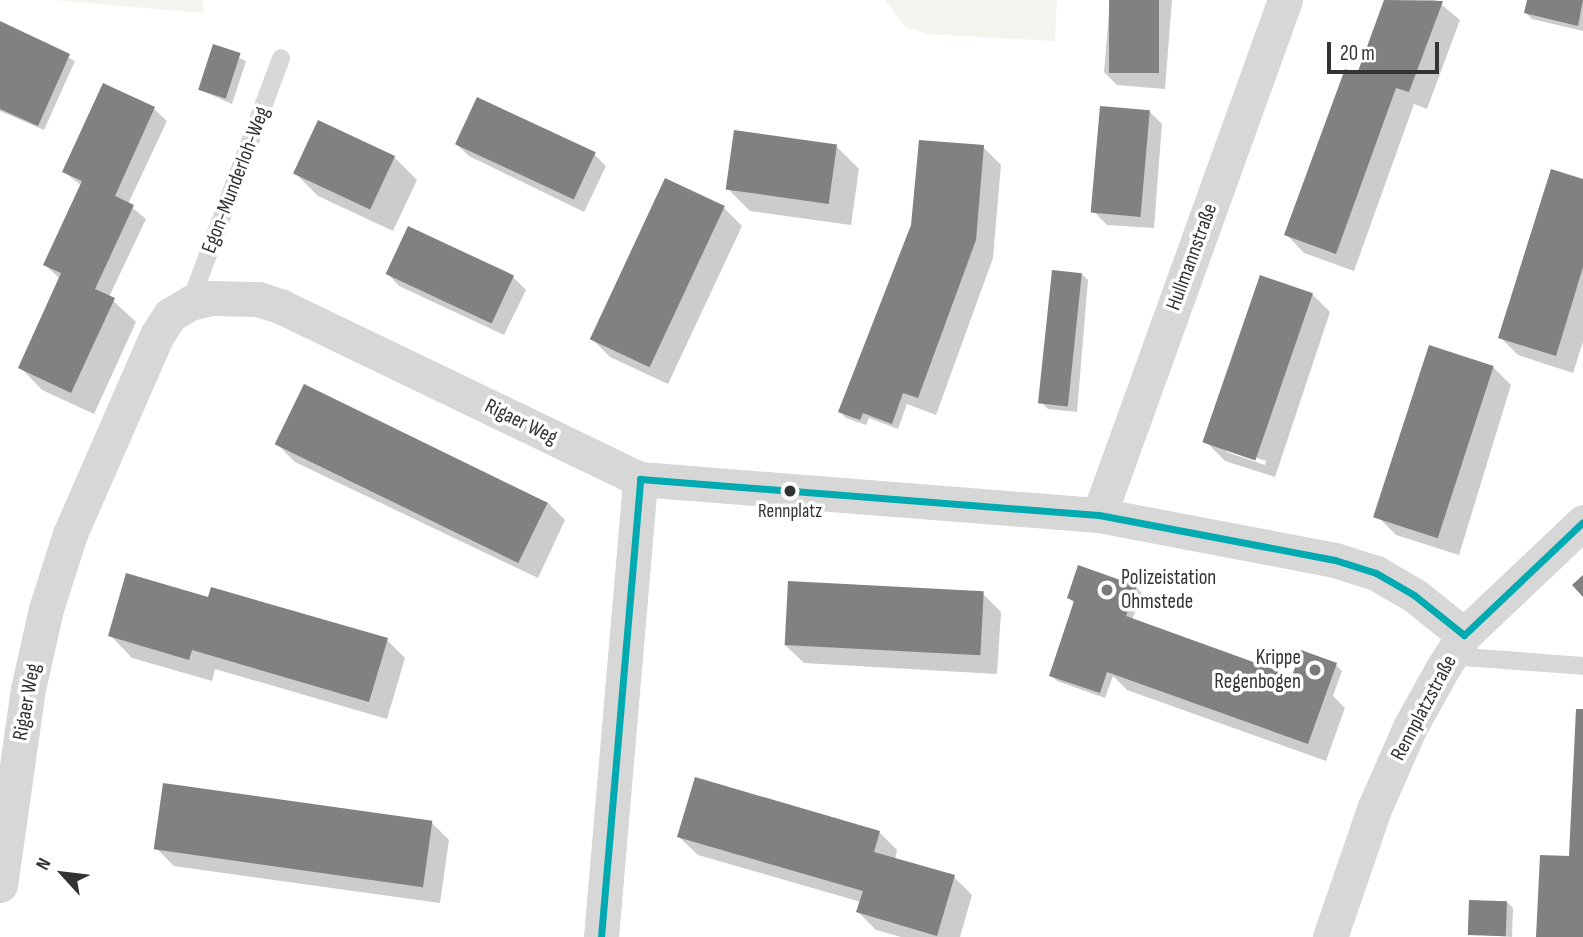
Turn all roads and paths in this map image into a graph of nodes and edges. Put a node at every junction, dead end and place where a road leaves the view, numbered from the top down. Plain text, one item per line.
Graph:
1 (1285, 0) edge
2 (282, 58) dead end
3 (190, 303) junction
4 (640, 479) junction
5 (1098, 515) junction
6 (1583, 522) edge
7 (1457, 645) junction
8 (1583, 666) edge
9 (0, 885) edge
10 (601, 937) edge
11 (1330, 937) edge

1 - 5 street, Hullmannstraße
2 - 3 lane, Egon-Munderloh-Weg
3 - 4 street, Rigaer Weg
3 - 9 street, Rigaer Weg
4 - 5 street, Rigaer Weg
4 - 10 street
5 - 7 street, Rigaer Weg
6 - 7 street, Rennplatzstraße
7 - 8 lane
7 - 11 street, Rennplatzstraße

